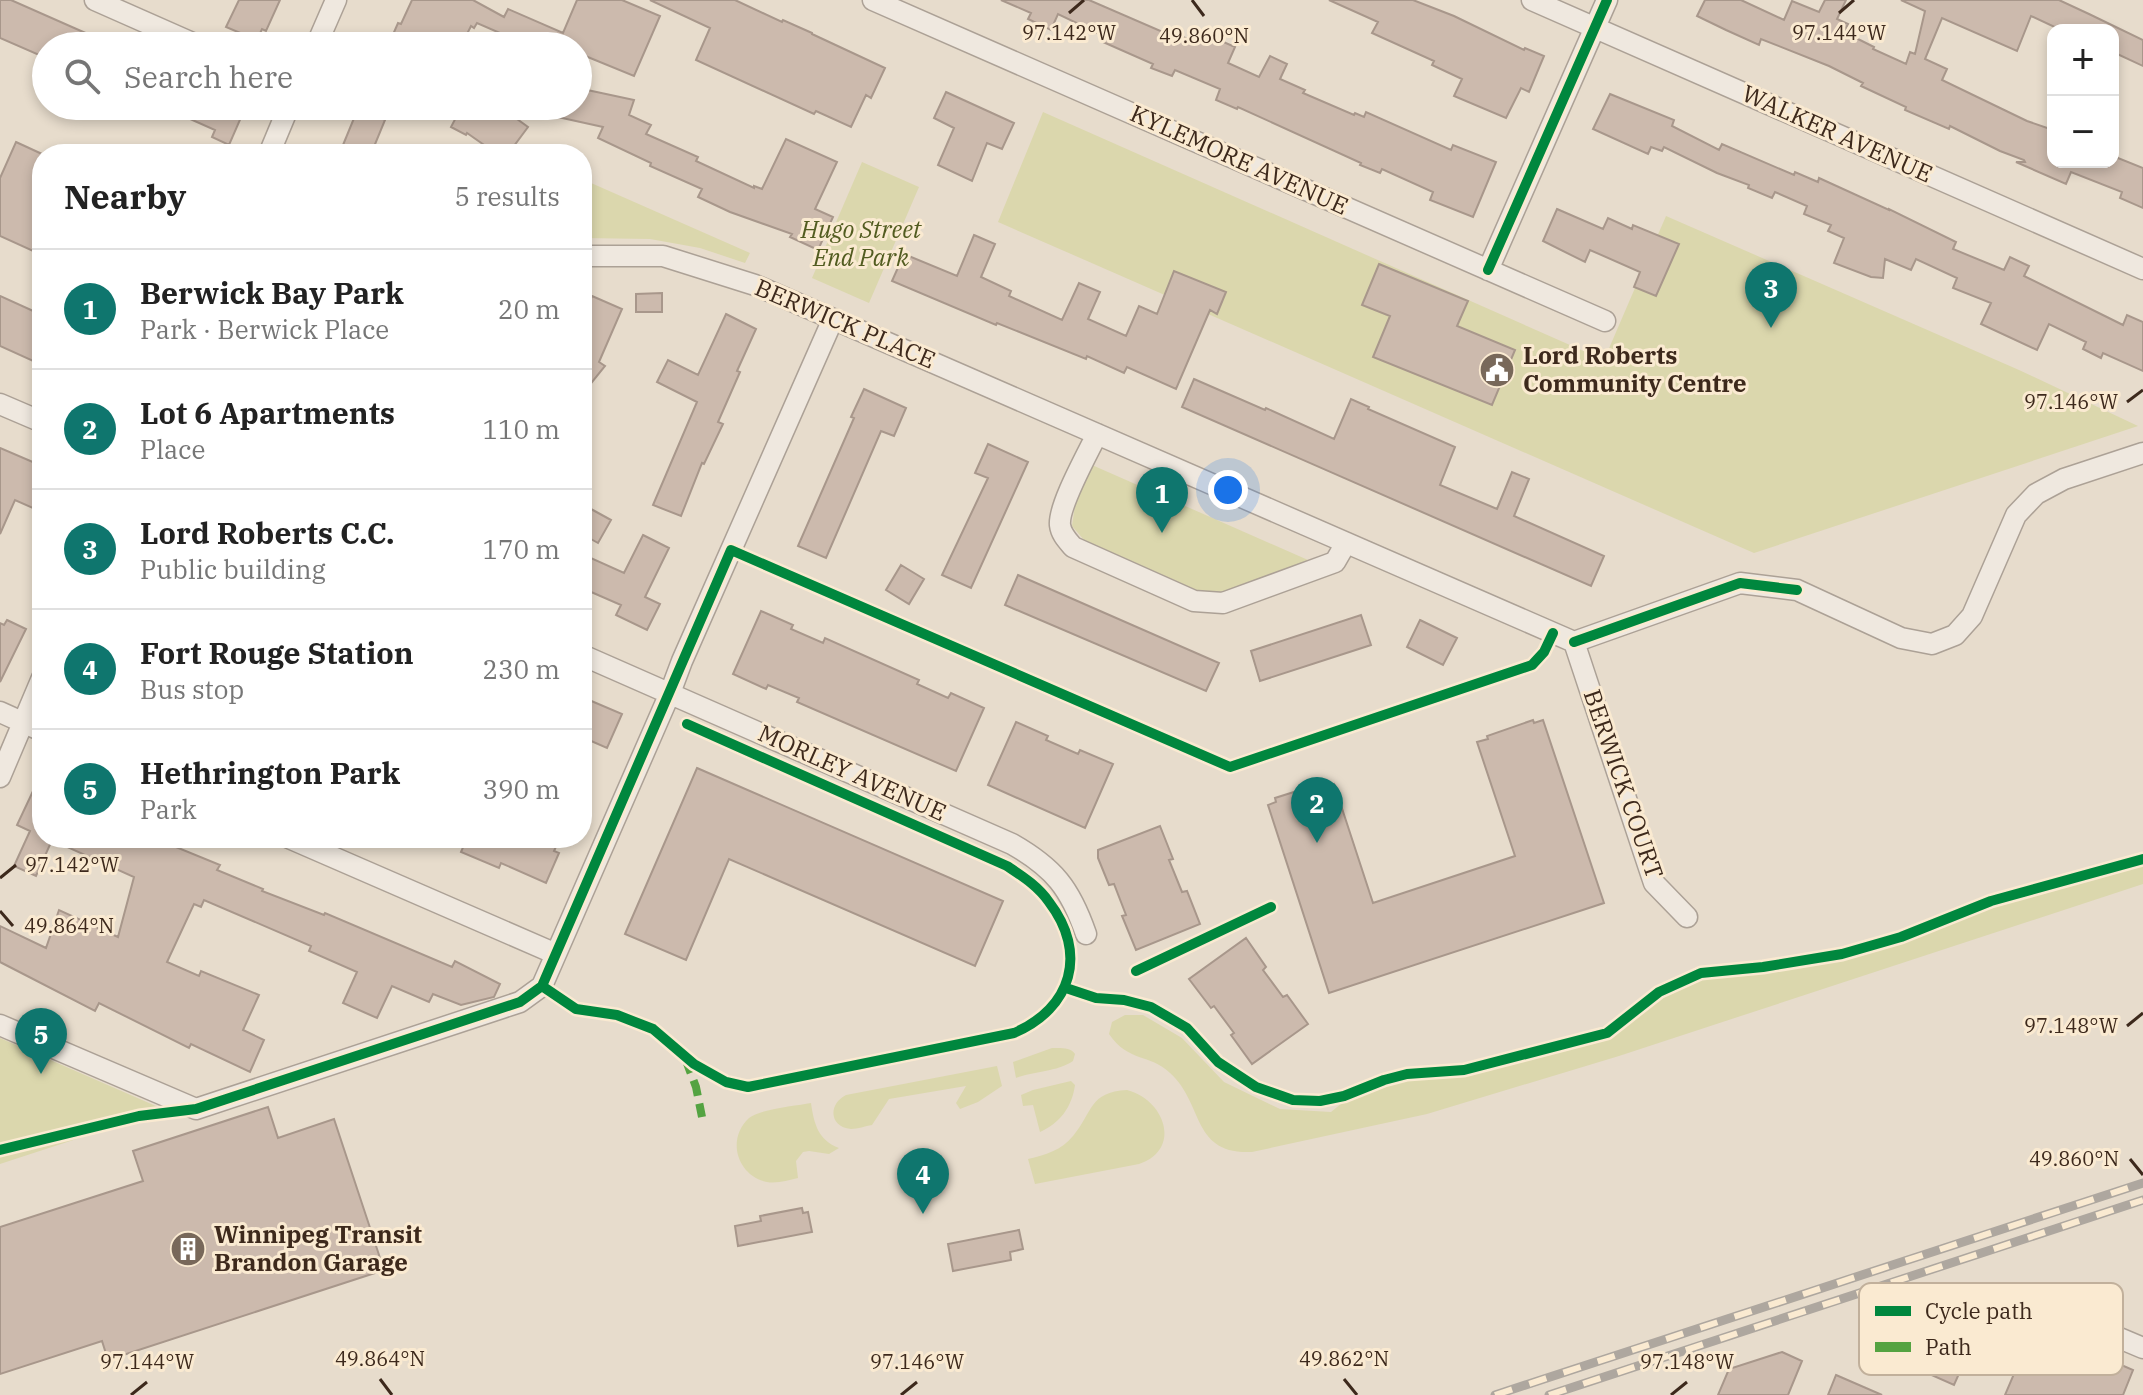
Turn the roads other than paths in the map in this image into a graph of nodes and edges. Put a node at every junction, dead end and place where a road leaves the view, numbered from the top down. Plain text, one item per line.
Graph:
1 (95, 0) edge
2 (336, 0) edge
3 (873, 0) edge
4 (1532, 0) edge
5 (1607, 0) edge
6 (1595, 28) junction
7 (167, 32) edge
8 (322, 32) edge
9 (283, 120) edge
10 (273, 144) edge
11 (592, 256) edge
12 (2143, 269) edge
13 (1488, 270) junction
14 (833, 319) junction
15 (1605, 321) dead end
16 (0, 404) edge
17 (32, 418) edge
18 (1097, 434) junction
19 (2143, 453) edge
20 (1346, 543) junction
21 (1574, 642) junction
22 (592, 659) edge
23 (670, 693) junction
24 (0, 712) edge
25 (32, 727) edge
26 (32, 729) edge
27 (0, 777) edge
28 (312, 848) edge
29 (1687, 917) dead end
30 (1086, 934) dead end
31 (556, 954) junction
32 (0, 1025) edge
33 (2123, 1340) edge
34 (2143, 1348) edge

1 - 7 street
2 - 8 street
3 - 13 street, KYLEMORE AVENUE
4 - 6 street, WALKER AVENUE
5 - 6 street
6 - 12 street, WALKER AVENUE
6 - 13 street
9 - 10 street
11 - 14 street, BERWICK PLACE
13 - 15 street, KYLEMORE AVENUE
14 - 18 street, BERWICK PLACE
14 - 23 street
16 - 17 street
18 - 20 street, BERWICK PLACE
18 - 20 street
19 - 21 street
20 - 21 street, BERWICK PLACE
21 - 29 street, BERWICK COURT
22 - 23 street, MORLEY AVENUE
23 - 30 street, MORLEY AVENUE
23 - 31 street
24 - 25 street
26 - 27 street
28 - 31 street
31 - 32 street
33 - 34 street

